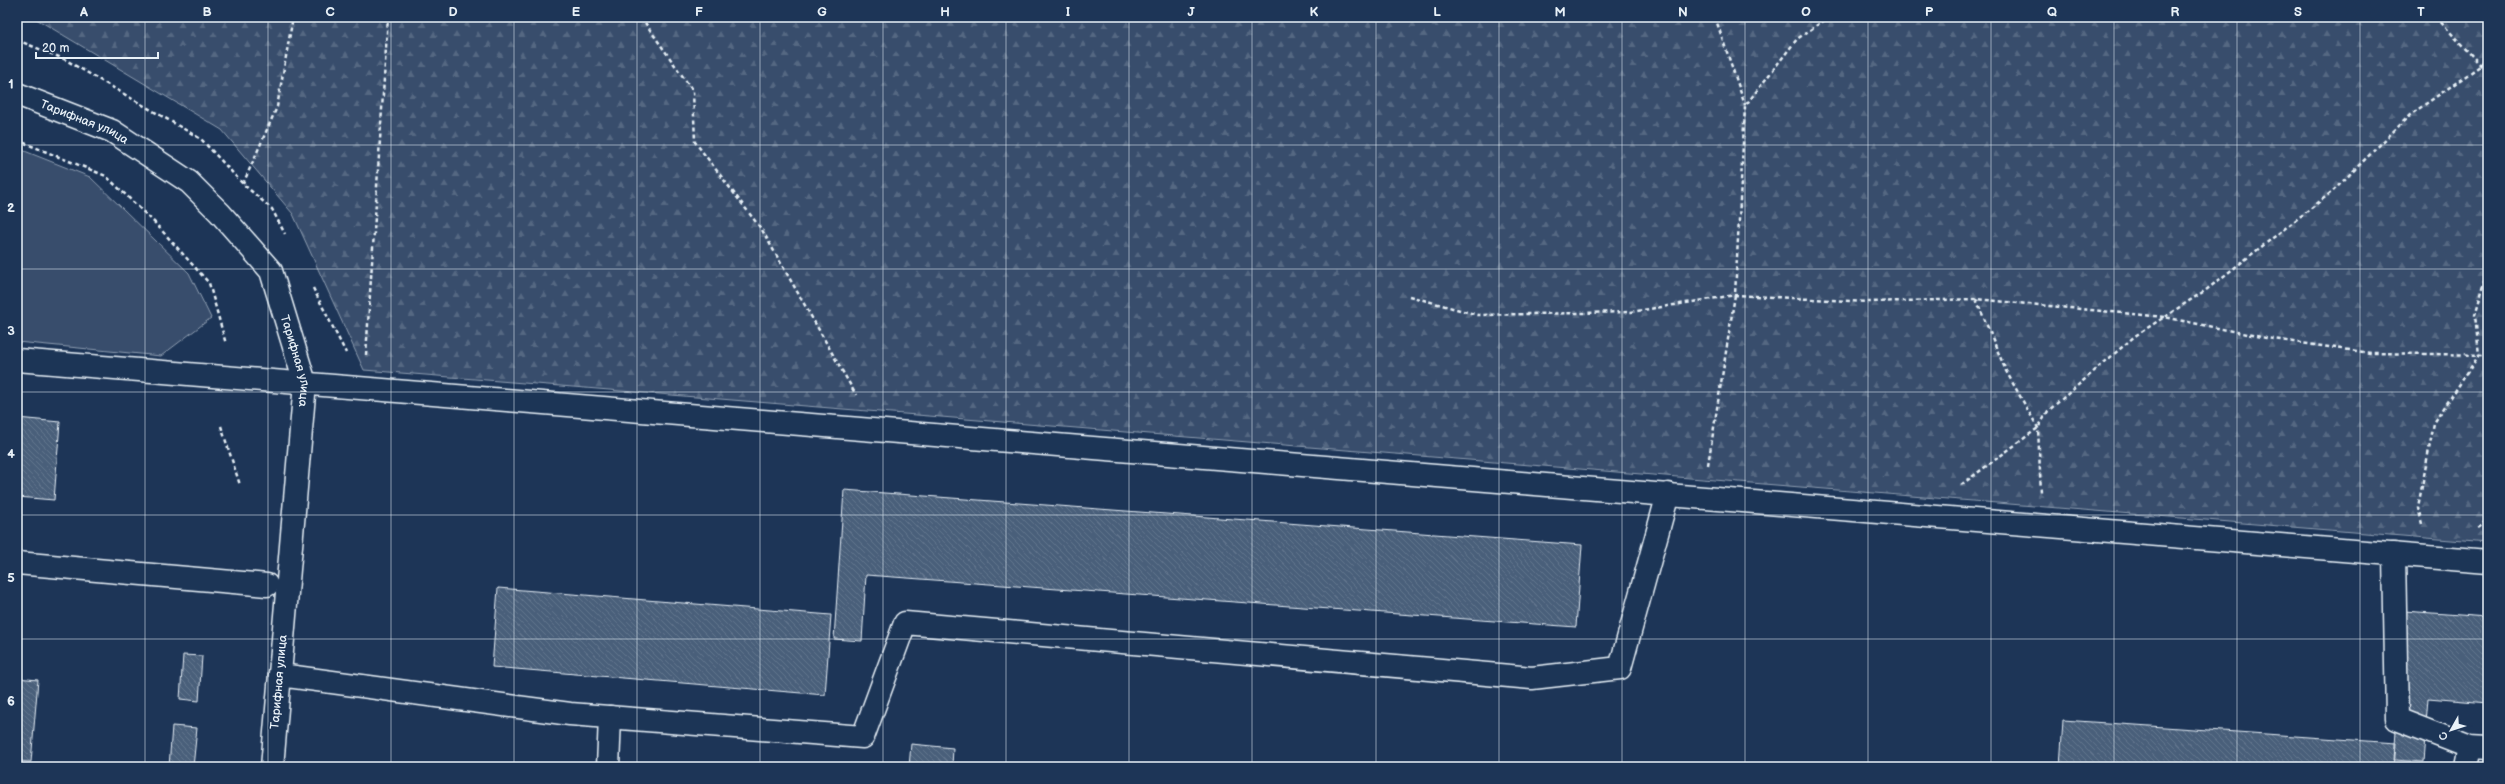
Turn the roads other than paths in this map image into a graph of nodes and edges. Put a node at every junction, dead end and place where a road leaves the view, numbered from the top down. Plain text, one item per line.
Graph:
1 (17, 94) edge
2 (17, 360) edge
3 (305, 382) junction
4 (1668, 494) junction
5 (2394, 554) junction
6 (17, 562) edge
7 (2488, 562) edge
8 (267, 585) dead end
9 (280, 675) junction
10 (610, 717) junction
11 (2474, 754) edge
12 (272, 767) edge
13 (608, 767) edge

1 - 3 street, Тарифная улица
2 - 3 street
3 - 4 street
3 - 9 street, Тарифная улица
4 - 5 street
4 - 10 street
5 - 7 street
5 - 11 street
6 - 8 street
9 - 10 street
9 - 12 street, Тарифная улица
10 - 13 street

